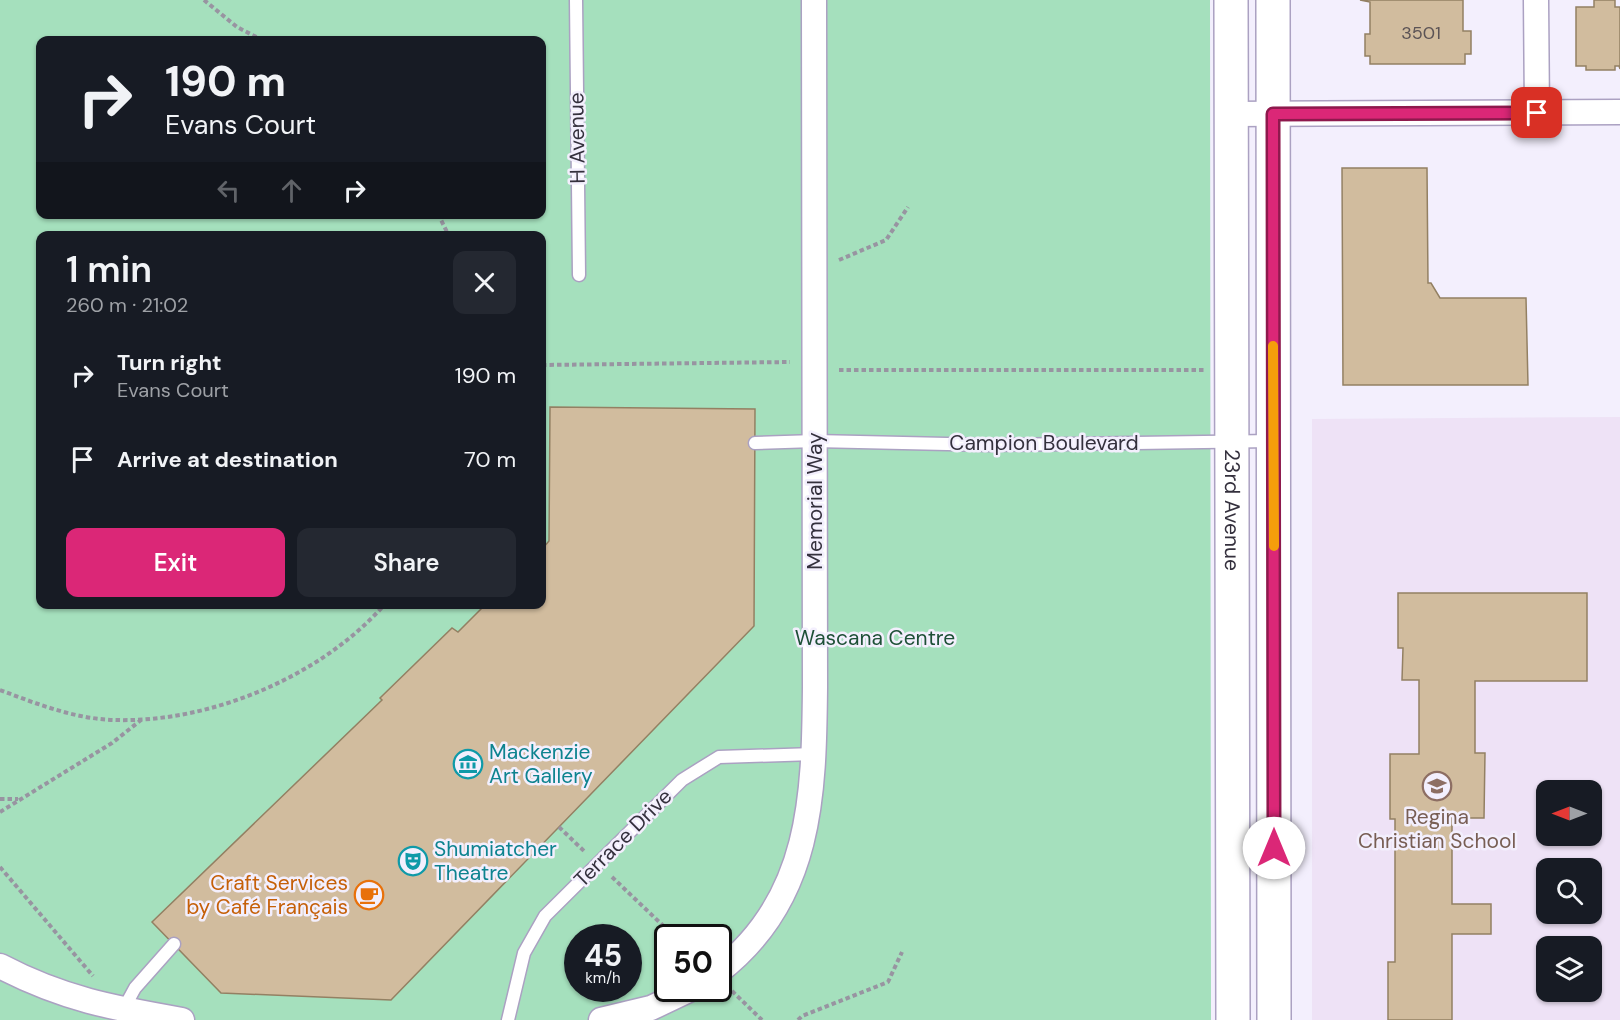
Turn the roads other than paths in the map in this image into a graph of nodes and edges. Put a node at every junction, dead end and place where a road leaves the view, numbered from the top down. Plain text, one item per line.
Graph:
1 (576, 0) edge
2 (814, 0) edge
3 (1232, 0) edge
4 (1273, 0) edge
5 (1536, 0) edge
6 (1620, 112) edge
7 (1537, 113) junction
8 (1232, 114) junction
9 (1273, 114) junction
10 (579, 275) dead end
11 (815, 441) junction
12 (1273, 441) junction
13 (1233, 442) junction
14 (755, 443) dead end
15 (814, 754) junction
16 (174, 944) dead end
17 (0, 966) edge
18 (732, 966) edge
19 (664, 1002) edge
20 (123, 1010) junction
21 (182, 1020) edge
22 (508, 1020) edge
23 (601, 1020) edge
24 (1233, 1020) edge
25 (1274, 1020) edge

1 - 10 lane, H Avenue
2 - 11 street, Memorial Way
3 - 8 main road, 23rd Avenue
4 - 9 main road, 23rd Avenue
5 - 7 street
6 - 7 street
7 - 9 street
8 - 9 street
8 - 13 main road, 23rd Avenue
9 - 12 main road, 23rd Avenue
11 - 13 lane, Campion Boulevard
11 - 14 lane, Campion Boulevard
11 - 15 street, Memorial Way
12 - 13 lane, Campion Boulevard
12 - 25 main road, 23rd Avenue
13 - 24 main road, 23rd Avenue
15 - 18 street, Memorial Way
15 - 22 lane, Terrace Drive
16 - 20 lane
17 - 20 street
19 - 23 street
20 - 21 street

